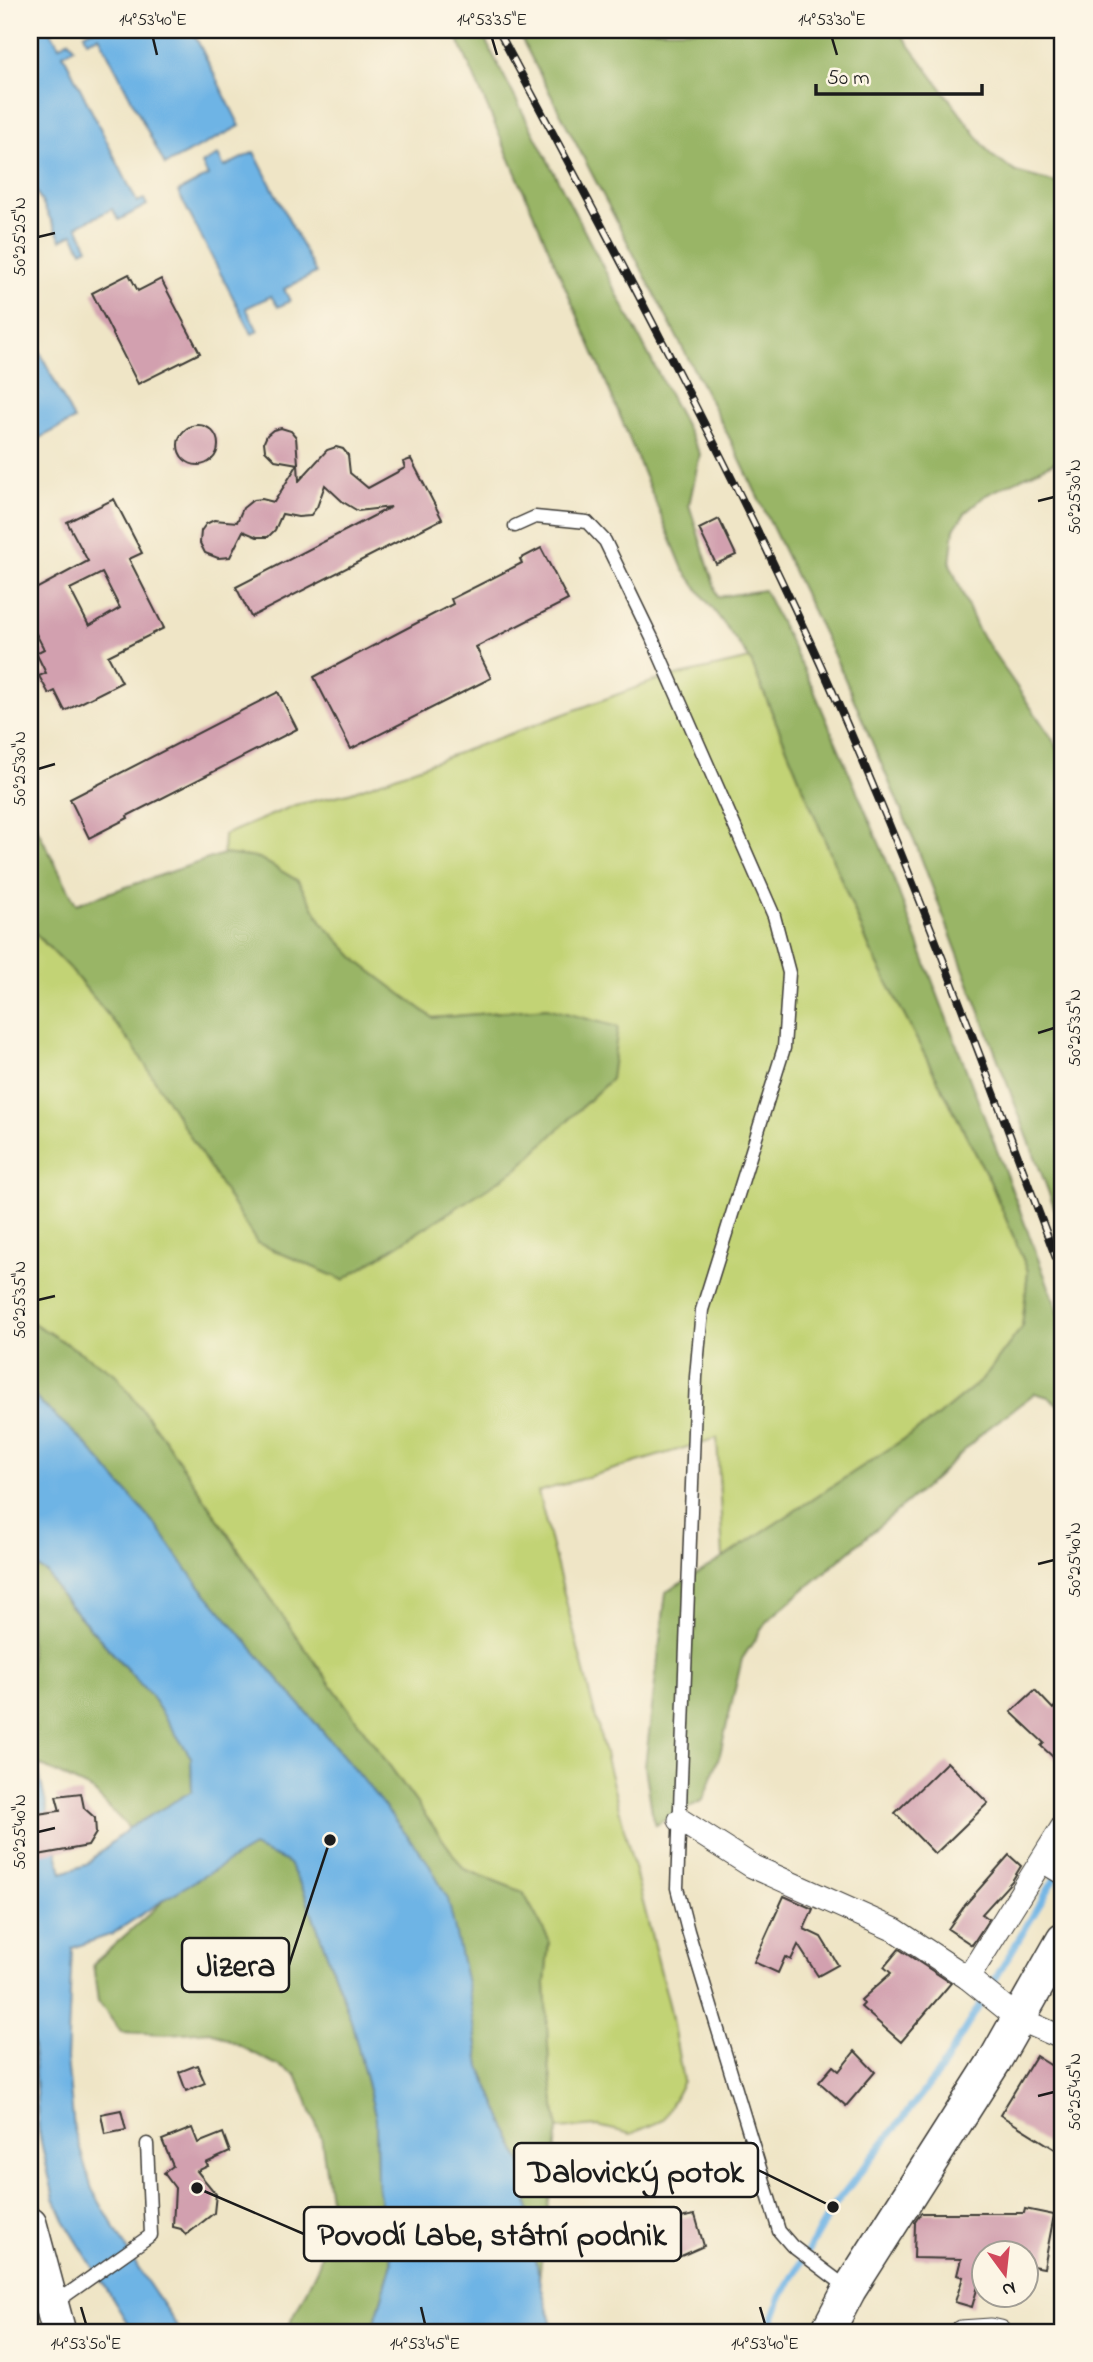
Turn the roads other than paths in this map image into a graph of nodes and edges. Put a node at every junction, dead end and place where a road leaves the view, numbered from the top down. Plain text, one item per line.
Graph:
1 (515, 526) dead end
2 (680, 1821) junction
3 (1063, 1826) edge
4 (1043, 1861) junction
5 (1063, 1872) edge
6 (1063, 1940) edge
7 (968, 1978) junction
8 (1018, 2019) junction
9 (1063, 2038) edge
10 (147, 2144) dead end
11 (30, 2224) edge
12 (849, 2290) junction
13 (55, 2319) edge
14 (827, 2332) edge
15 (961, 2332) edge
16 (1000, 2332) edge

1 - 2 lane
2 - 7 street
2 - 12 lane
3 - 4 street
4 - 5 street
4 - 7 street
6 - 8 main road
7 - 8 street
8 - 9 street
8 - 12 main road
10 - 13 lane
11 - 13 main road
12 - 14 main road
15 - 16 street

